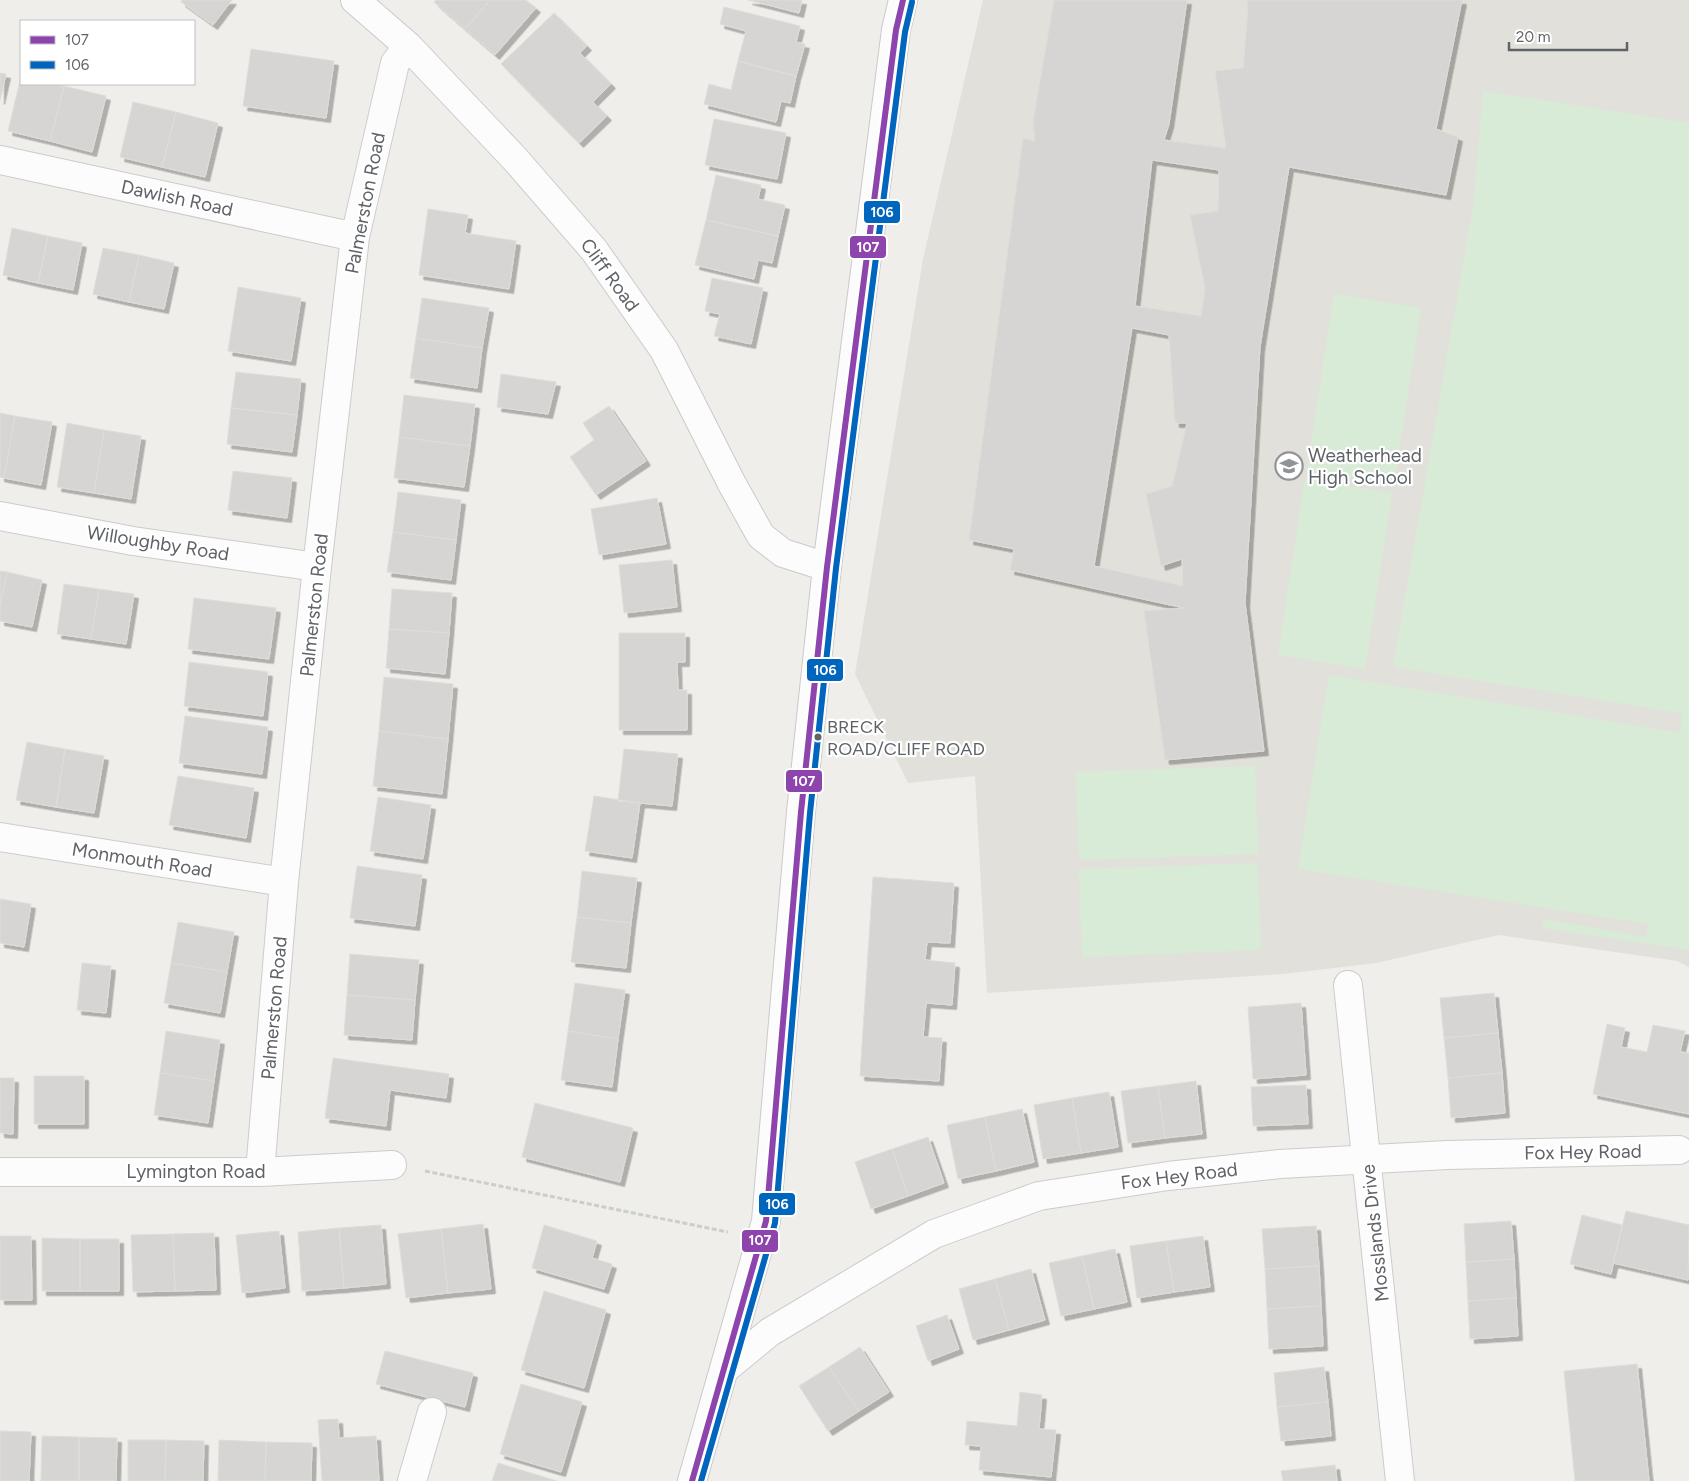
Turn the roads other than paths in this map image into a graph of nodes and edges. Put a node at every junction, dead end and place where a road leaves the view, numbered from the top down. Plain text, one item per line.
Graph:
1 (355, 0) edge
2 (903, 0) edge
3 (408, 46) junction
4 (0, 160) edge
5 (355, 237) junction
6 (0, 516) edge
7 (317, 567) junction
8 (827, 567) junction
9 (0, 837) edge
10 (284, 882) junction
11 (1348, 985) dead end
12 (1679, 1150) dead end
13 (1367, 1158) junction
14 (392, 1165) road end
15 (0, 1172) edge
16 (260, 1172) junction
17 (725, 1368) junction
18 (432, 1412) dead end
19 (412, 1481) edge
20 (692, 1481) edge
21 (1400, 1481) edge

1 - 3 street, Cliff Road
2 - 8 street
3 - 5 street, Palmerston Road
3 - 8 street, Cliff Road
4 - 5 street, Dawlish Road
5 - 7 street, Palmerston Road
6 - 7 street, Willoughby Road
7 - 10 street, Palmerston Road
8 - 17 street
9 - 10 street, Monmouth Road
10 - 16 street, Palmerston Road
11 - 13 street, Mosslands Drive
12 - 13 street, Fox Hey Road
13 - 17 street, Fox Hey Road
13 - 21 street, Mosslands Drive
14 - 16 street, Lymington Road
15 - 16 street, Lymington Road
17 - 20 street
18 - 19 street

